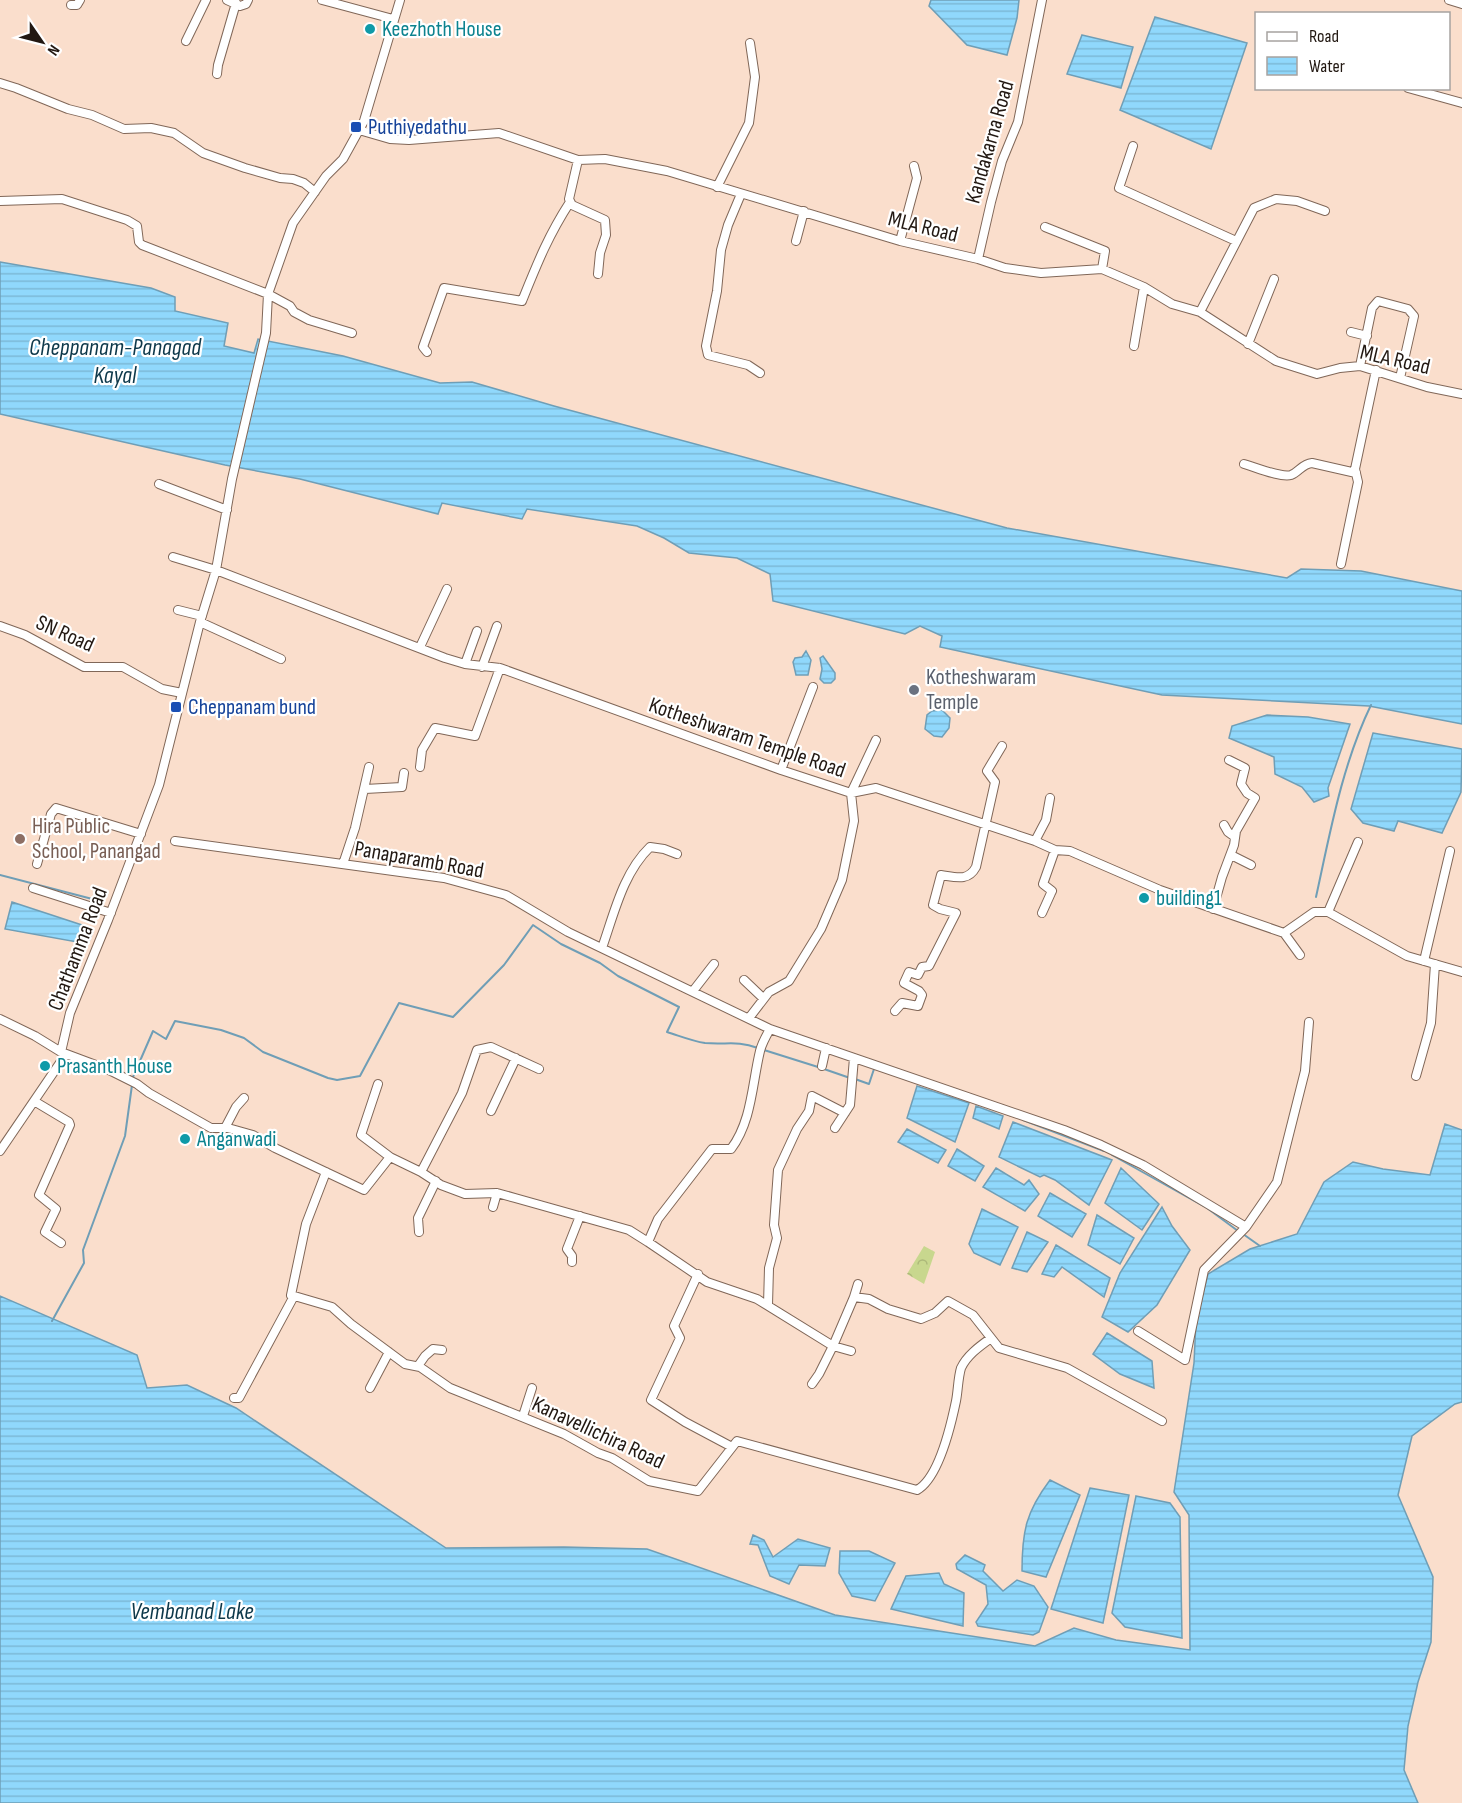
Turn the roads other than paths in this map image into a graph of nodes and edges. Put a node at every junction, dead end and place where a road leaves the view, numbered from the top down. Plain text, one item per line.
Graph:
1 (80, 0) edge
2 (89, 0) edge
3 (206, 0) edge
4 (248, 0) edge
5 (322, 0) edge
6 (400, 0) edge
7 (1042, 0) edge
8 (1449, 0) edge
9 (232, 2) edge
10 (71, 4) dead end
11 (1462, 4) edge
12 (393, 19) junction
13 (186, 41) dead end
14 (750, 43) dead end
15 (217, 74) dead end
16 (0, 83) edge
17 (1415, 90) edge
18 (1462, 104) edge
19 (359, 129) junction
20 (1133, 146) dead end
21 (578, 160) junction
22 (914, 166) dead end
23 (717, 187) junction
24 (315, 192) junction
25 (741, 194) junction
26 (0, 201) edge
27 (570, 202) junction
28 (804, 211) junction
29 (1325, 211) dead end
30 (1045, 227) dead end
31 (796, 241) dead end
32 (900, 241) junction
33 (1236, 241) junction
34 (978, 259) junction
35 (1102, 268) junction
36 (598, 274) dead end
37 (1274, 279) dead end
38 (1144, 287) junction
39 (268, 294) junction
40 (1200, 312) junction
41 (1351, 332) dead end
42 (352, 333) dead end
43 (1367, 336) junction
44 (1248, 344) junction
45 (1134, 346) dead end
46 (427, 352) dead end
47 (1360, 366) junction
48 (1376, 370) junction
49 (760, 373) dead end
50 (1400, 378) junction
51 (1462, 394) edge
52 (1244, 464) dead end
53 (1356, 473) junction
54 (159, 484) dead end
55 (227, 510) junction
56 (173, 557) dead end
57 (1341, 564) dead end
58 (216, 570) junction
59 (447, 589) dead end
60 (178, 610) dead end
61 (201, 619) junction
62 (0, 626) edge
63 (497, 626) dead end
64 (477, 631) dead end
65 (420, 647) junction
66 (281, 659) dead end
67 (465, 664) junction
68 (482, 667) junction
69 (500, 668) junction
70 (813, 687) dead end
71 (182, 693) junction
72 (876, 740) dead end
73 (1002, 746) dead end
74 (1229, 760) dead end
75 (369, 767) dead end
76 (420, 767) dead end
77 (781, 770) junction
78 (404, 773) dead end
79 (365, 789) junction
80 (851, 793) junction
81 (1050, 798) dead end
82 (986, 825) junction
83 (1224, 825) dead end
84 (141, 834) junction
85 (1235, 837) junction
86 (175, 841) dead end
87 (1035, 841) junction
88 (1358, 842) dead end
89 (1055, 850) junction
90 (1450, 851) dead end
91 (677, 854) dead end
92 (1231, 855) junction
93 (37, 864) dead end
94 (343, 864) junction
95 (1251, 865) dead end
96 (33, 888) dead end
97 (1213, 909) junction
98 (1042, 912) dead end
99 (1328, 912) junction
100 (111, 913) junction
101 (1284, 933) junction
102 (602, 948) junction
103 (1300, 955) dead end
104 (1425, 961) junction
105 (714, 964) dead end
106 (1435, 964) junction
107 (1462, 972) edge
108 (744, 980) dead end
109 (693, 991) junction
110 (763, 998) junction
111 (895, 1011) dead end
112 (0, 1018) edge
113 (749, 1018) junction
114 (1309, 1022) dead end
115 (770, 1029) junction
116 (826, 1048) junction
117 (64, 1053) junction
118 (516, 1058) junction
119 (854, 1058) junction
120 (822, 1066) dead end
121 (539, 1069) dead end
122 (1416, 1076) dead end
123 (378, 1084) dead end
124 (244, 1098) dead end
125 (34, 1101) junction
126 (491, 1111) dead end
127 (845, 1113) junction
128 (225, 1128) junction
129 (835, 1128) dead end
130 (0, 1152) edge
131 (390, 1156) junction
132 (326, 1172) junction
133 (421, 1172) junction
134 (436, 1181) junction
135 (496, 1193) junction
136 (493, 1207) dead end
137 (580, 1216) junction
138 (1246, 1227) junction
139 (419, 1232) dead end
140 (648, 1242) junction
141 (61, 1243) dead end
142 (572, 1263) dead end
143 (698, 1274) junction
144 (858, 1284) dead end
145 (294, 1296) junction
146 (854, 1297) junction
147 (768, 1305) junction
148 (1138, 1331) dead end
149 (991, 1338) junction
150 (832, 1346) junction
151 (442, 1350) dead end
152 (851, 1351) dead end
153 (389, 1352) junction
154 (418, 1366) junction
155 (812, 1384) dead end
156 (370, 1388) dead end
157 (532, 1388) dead end
158 (234, 1398) dead end
159 (523, 1416) junction
160 (1162, 1421) dead end
161 (732, 1447) junction

1 - 2 street
1 - 10 street
3 - 13 street
4 - 9 street
5 - 12 street
6 - 12 street, Chathamma Road
7 - 34 street, Kandakarna Road
8 - 11 street
9 - 15 street
12 - 19 street, Chathamma Road
14 - 23 street
16 - 24 street
17 - 18 street
19 - 21 street, MLA Road
19 - 24 street, Chathamma Road
20 - 33 street
21 - 23 street, MLA Road
21 - 27 street
22 - 32 street
23 - 25 street, MLA Road
24 - 39 street, Chathamma Road
25 - 28 street, MLA Road
25 - 49 street
26 - 39 street
27 - 36 street
27 - 46 street
28 - 31 street
28 - 32 street, MLA Road
29 - 33 street
30 - 35 street
32 - 34 street, MLA Road
33 - 40 street
34 - 35 street, MLA Road
35 - 38 street, MLA Road
37 - 44 street
38 - 40 street, MLA Road
38 - 45 street
39 - 42 street
39 - 55 street, Chathamma Road
40 - 44 street, MLA Road
41 - 43 street
43 - 47 street
43 - 50 street
44 - 47 street, MLA Road
47 - 48 street, MLA Road
48 - 50 street, MLA Road
48 - 53 street
50 - 51 street, MLA Road
52 - 53 street
53 - 57 street
54 - 55 street
55 - 58 street, Chathamma Road
56 - 58 street, Kotheshwaram Temple Road
58 - 61 street, Chathamma Road
58 - 65 street, Kotheshwaram Temple Road
59 - 65 street
60 - 61 street
61 - 66 street
61 - 71 street, Chathamma Road
62 - 71 street, SN Road
63 - 68 street
64 - 67 street
65 - 67 street, Kotheshwaram Temple Road
67 - 68 street, Kotheshwaram Temple Road
68 - 69 street, Kotheshwaram Temple Road
69 - 76 street
69 - 77 street, Kotheshwaram Temple Road
70 - 77 street
71 - 84 street, Chathamma Road
72 - 80 street
73 - 82 street
74 - 85 street
75 - 79 street
77 - 80 street, Kotheshwaram Temple Road
78 - 79 street
79 - 94 street
80 - 82 street, Kotheshwaram Temple Road
80 - 110 street
81 - 87 street
82 - 87 street, Kotheshwaram Temple Road
82 - 111 street
83 - 85 street
84 - 93 street
84 - 100 street, Chathamma Road
85 - 92 street
86 - 94 street, Panaparamb Road
87 - 89 street, Kotheshwaram Temple Road
88 - 99 street
89 - 97 street, Kotheshwaram Temple Road
89 - 98 street
90 - 104 street
91 - 102 street
92 - 95 street
92 - 97 street
94 - 102 street, Panaparamb Road
96 - 100 street
97 - 101 street, Kotheshwaram Temple Road
99 - 101 street
99 - 104 street
100 - 117 street, Chathamma Road
101 - 103 street
102 - 109 street, Panaparamb Road
104 - 106 street
105 - 109 street
106 - 107 street
106 - 122 street
108 - 110 street
109 - 113 street, Panaparamb Road
110 - 113 street
112 - 117 street, Chathamma Road
113 - 115 street, Panaparamb Road
114 - 138 street
115 - 116 street, Panaparamb Road
115 - 140 street
116 - 119 street, Panaparamb Road
116 - 120 street
117 - 125 street
117 - 128 street
118 - 121 street
118 - 126 street
118 - 133 street
119 - 127 street
119 - 138 street, Panaparamb Road
123 - 131 street
124 - 128 street
125 - 130 street
125 - 141 street
127 - 129 street
127 - 147 street
128 - 132 street
131 - 132 street
131 - 133 street
132 - 145 street
133 - 134 street
134 - 135 street
134 - 139 street
135 - 136 street
135 - 137 street
137 - 140 street
137 - 142 street
138 - 148 street
140 - 143 street
143 - 147 street
143 - 161 street
144 - 146 street
145 - 153 street, Kanavellichira Road
145 - 158 street
146 - 149 street
146 - 150 street
147 - 150 street
149 - 160 street
149 - 161 street
150 - 152 street
150 - 155 street
151 - 154 street
153 - 154 street, Kanavellichira Road
153 - 156 street
154 - 159 street, Kanavellichira Road
157 - 159 street
159 - 161 street, Kanavellichira Road

